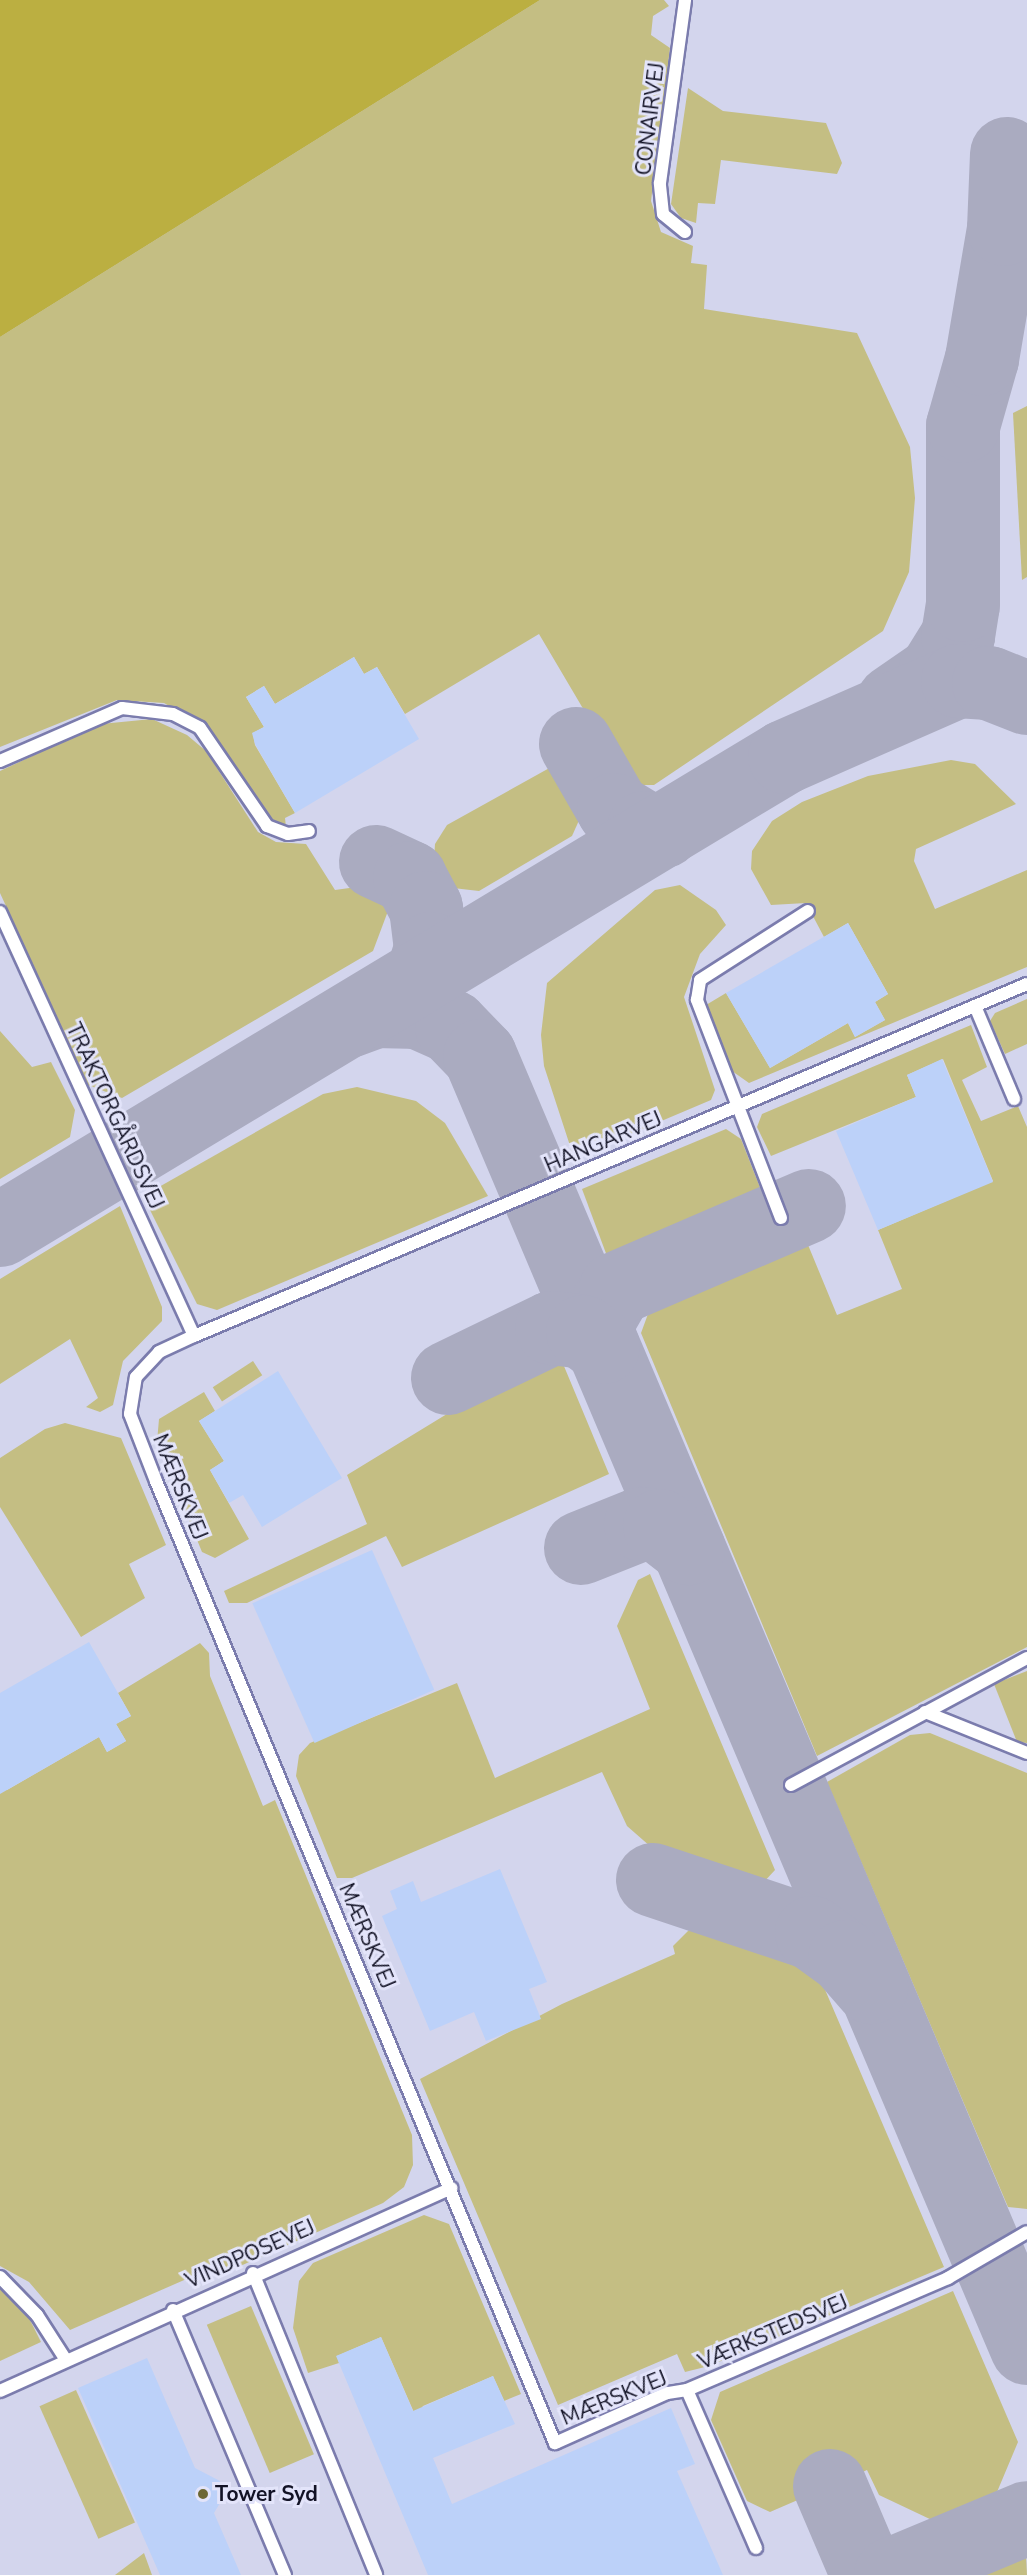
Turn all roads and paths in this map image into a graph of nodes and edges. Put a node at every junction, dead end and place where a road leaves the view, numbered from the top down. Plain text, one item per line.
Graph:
1 (685, 0) edge
2 (685, 232) dead end
3 (0, 761) edge
4 (309, 831) dead end
5 (808, 911) dead end
6 (0, 912) edge
7 (1027, 984) edge
8 (975, 1006) junction
9 (1014, 1099) dead end
10 (736, 1107) junction
11 (781, 1218) dead end
12 (194, 1336) junction
13 (1027, 1658) edge
14 (925, 1712) junction
15 (1027, 1753) edge
16 (790, 1785) dead end
17 (452, 2188) junction
18 (1027, 2232) edge
19 (253, 2272) junction
20 (0, 2277) edge
21 (173, 2310) junction
22 (66, 2360) junction
23 (687, 2390) junction
24 (0, 2391) edge
25 (756, 2548) dead end
26 (285, 2575) edge
27 (376, 2575) edge

1 - 2 lane, CONAIRVEJ
3 - 4 lane
5 - 10 lane
6 - 12 lane, TRAKTORGÅRDSVEJ
7 - 8 lane, HANGARVEJ
8 - 9 lane
8 - 10 lane, HANGARVEJ
10 - 11 lane
10 - 12 lane, HANGARVEJ
12 - 17 lane, MÆRSKVEJ
13 - 14 lane
14 - 15 lane
14 - 16 lane
17 - 19 lane, VINDPOSEVEJ
17 - 23 lane, MÆRSKVEJ
18 - 23 lane, VÆRKSTEDSVEJ
19 - 21 lane, VINDPOSEVEJ
19 - 27 lane
20 - 22 lane
21 - 22 lane, VINDPOSEVEJ
21 - 26 lane
22 - 24 lane, VINDPOSEVEJ
23 - 25 lane, VÆRKSTEDSVEJ

